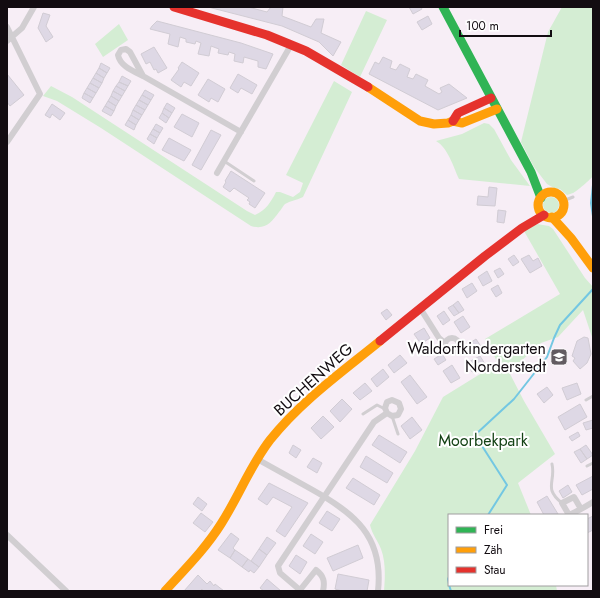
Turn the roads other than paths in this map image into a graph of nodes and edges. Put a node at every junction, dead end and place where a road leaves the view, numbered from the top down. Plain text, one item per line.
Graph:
1 (34, 7) edge
2 (174, 7) edge
3 (443, 7) edge
4 (7, 27) edge
5 (12, 37) junction
6 (7, 41) edge
7 (290, 44) junction
8 (143, 76) junction
9 (491, 98) junction
10 (497, 109) junction
11 (453, 121) junction
12 (241, 132) junction
13 (7, 142) edge
14 (224, 161) junction
15 (532, 172) junction
16 (217, 173) dead end
17 (254, 181) dead end
18 (551, 192) junction
19 (573, 197) dead end
20 (541, 198) junction
21 (563, 201) junction
22 (562, 212) junction
23 (545, 214) junction
24 (571, 238) junction
25 (593, 268) edge
26 (420, 308) junction
27 (446, 343) dead end
28 (593, 396) edge
29 (586, 400) dead end
30 (388, 413) junction
31 (363, 414) dead end
32 (398, 434) dead end
33 (257, 459) junction
34 (593, 463) edge
35 (552, 464) dead end
36 (587, 466) dead end
37 (324, 497) junction
38 (593, 502) edge
39 (562, 503) junction
40 (581, 509) junction
41 (569, 514) edge
42 (572, 514) edge
43 (7, 535) edge
44 (66, 591) edge
45 (165, 591) edge
46 (301, 591) edge
47 (323, 591) edge
48 (378, 591) edge

1 - 5 street
2 - 7 street
3 - 9 street
4 - 5 street
5 - 6 street
5 - 13 street
7 - 11 street
7 - 12 street
8 - 8 street
8 - 12 street
9 - 10 street
9 - 11 street
10 - 11 street
10 - 15 street
12 - 14 street
14 - 16 street
14 - 17 lane
15 - 18 street
15 - 20 street
18 - 20 street
18 - 21 street
19 - 21 lane
20 - 23 street
21 - 22 street
22 - 23 street
22 - 24 street
23 - 24 street
23 - 26 street, BUCHENWEG
24 - 25 street
26 - 27 street
26 - 33 street, BUCHENWEG
28 - 29 lane
30 - 31 lane
30 - 32 lane
30 - 37 street
33 - 37 street
33 - 45 street, BUCHENWEG
34 - 36 lane
35 - 39 lane
37 - 46 street
37 - 48 street
38 - 40 street
39 - 40 street
39 - 41 street
40 - 42 street
43 - 44 street
46 - 47 street

